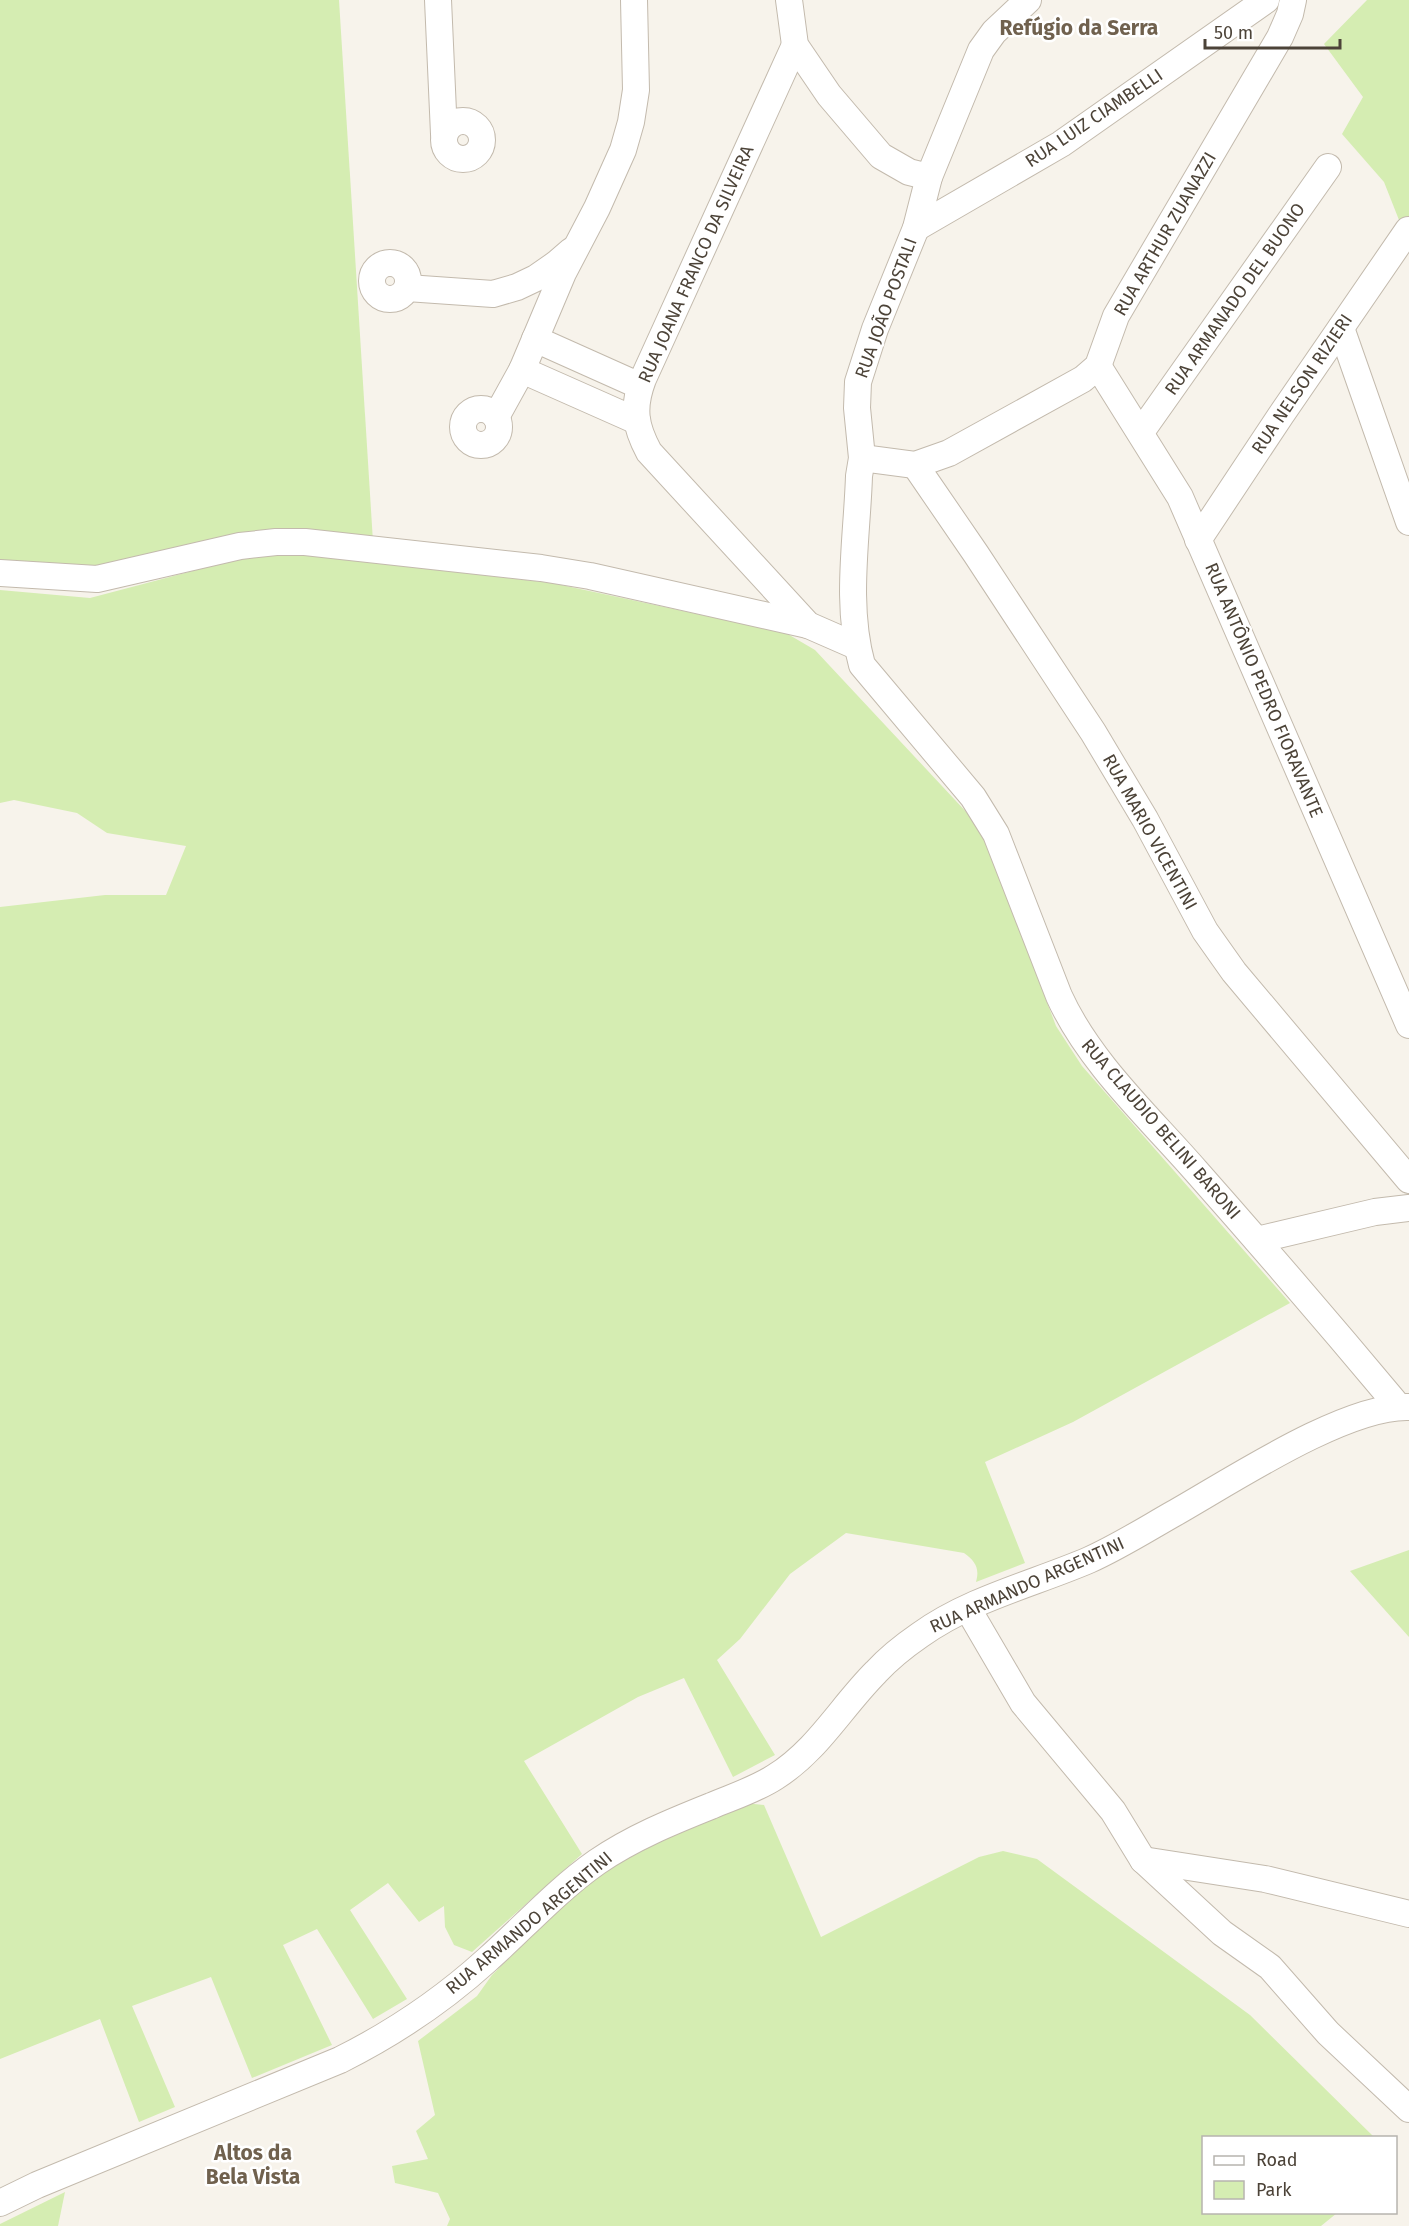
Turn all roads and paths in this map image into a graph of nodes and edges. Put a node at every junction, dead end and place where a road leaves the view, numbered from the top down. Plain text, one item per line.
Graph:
1 (438, 0) edge
2 (634, 0) edge
3 (789, 0) edge
4 (1028, 0) edge
5 (1266, 0) edge
6 (1293, 0) edge
7 (795, 45) junction
8 (444, 134) dead end
9 (1328, 166) dead end
10 (928, 177) junction
11 (916, 228) junction
12 (1408, 230) edge
13 (578, 245) junction
14 (407, 288) dead end
15 (493, 294) junction
16 (1341, 328) junction
17 (538, 332) junction
18 (1098, 366) junction
19 (522, 370) junction
20 (640, 386) junction
21 (496, 417) dead end
22 (637, 421) junction
23 (1141, 432) junction
24 (862, 458) junction
25 (915, 465) junction
26 (1409, 522) edge
27 (1198, 540) junction
28 (0, 573) edge
29 (808, 625) junction
30 (856, 646) junction
31 (1409, 1025) edge
32 (1409, 1180) edge
33 (1409, 1208) edge
34 (1257, 1239) junction
35 (1367, 1369) junction
36 (1404, 1407) edge
37 (1359, 1417) junction
38 (968, 1609) junction
39 (1143, 1860) junction
40 (1409, 1914) edge
41 (1409, 2109) edge
42 (0, 2203) edge

1 - 8 street
2 - 13 street
3 - 7 street
4 - 10 street, RUA JOÃO POSTALI
5 - 11 street, RUA LUIZ CIAMBELLI
6 - 18 street, RUA ARTHUR ZUANAZZI
7 - 10 street
7 - 20 street, RUA JOANA FRANCO DA SILVEIRA
9 - 23 street, RUA ARMANADO DEL BUONO
10 - 11 street, RUA JOÃO POSTALI
11 - 24 street, RUA JOÃO POSTALI
12 - 16 street, RUA NELSON RIZIERI
13 - 15 street
13 - 17 street
14 - 15 street
15 - 17 street
16 - 26 street
16 - 27 street, RUA NELSON RIZIERI
17 - 19 street
17 - 20 street
18 - 23 street, RUA ANTÔNIO PEDRO FIORAVANTE
18 - 25 street
19 - 21 street
19 - 22 street
20 - 22 street, RUA JOANA FRANCO DA SILVEIRA
22 - 29 street, RUA JOANA FRANCO DA SILVEIRA
23 - 27 street, RUA ANTÔNIO PEDRO FIORAVANTE
24 - 25 street
24 - 30 street, RUA JOÃO POSTALI
25 - 32 street, RUA MARIO VICENTINI
27 - 31 street, RUA ANTÔNIO PEDRO FIORAVANTE
28 - 29 street
29 - 30 street, RUA JOANA FRANCO DA SILVEIRA
30 - 34 street, RUA CLAUDIO BELINI BARONI
33 - 34 street
34 - 35 street, RUA CLAUDIO BELINI BARONI
35 - 36 street, RUA CLAUDIO BELINI BARONI
35 - 37 street
36 - 37 street, RUA ARMANDO ARGENTINI
37 - 38 street, RUA ARMANDO ARGENTINI
38 - 39 street
38 - 42 street, RUA ARMANDO ARGENTINI
39 - 40 street
39 - 41 street

